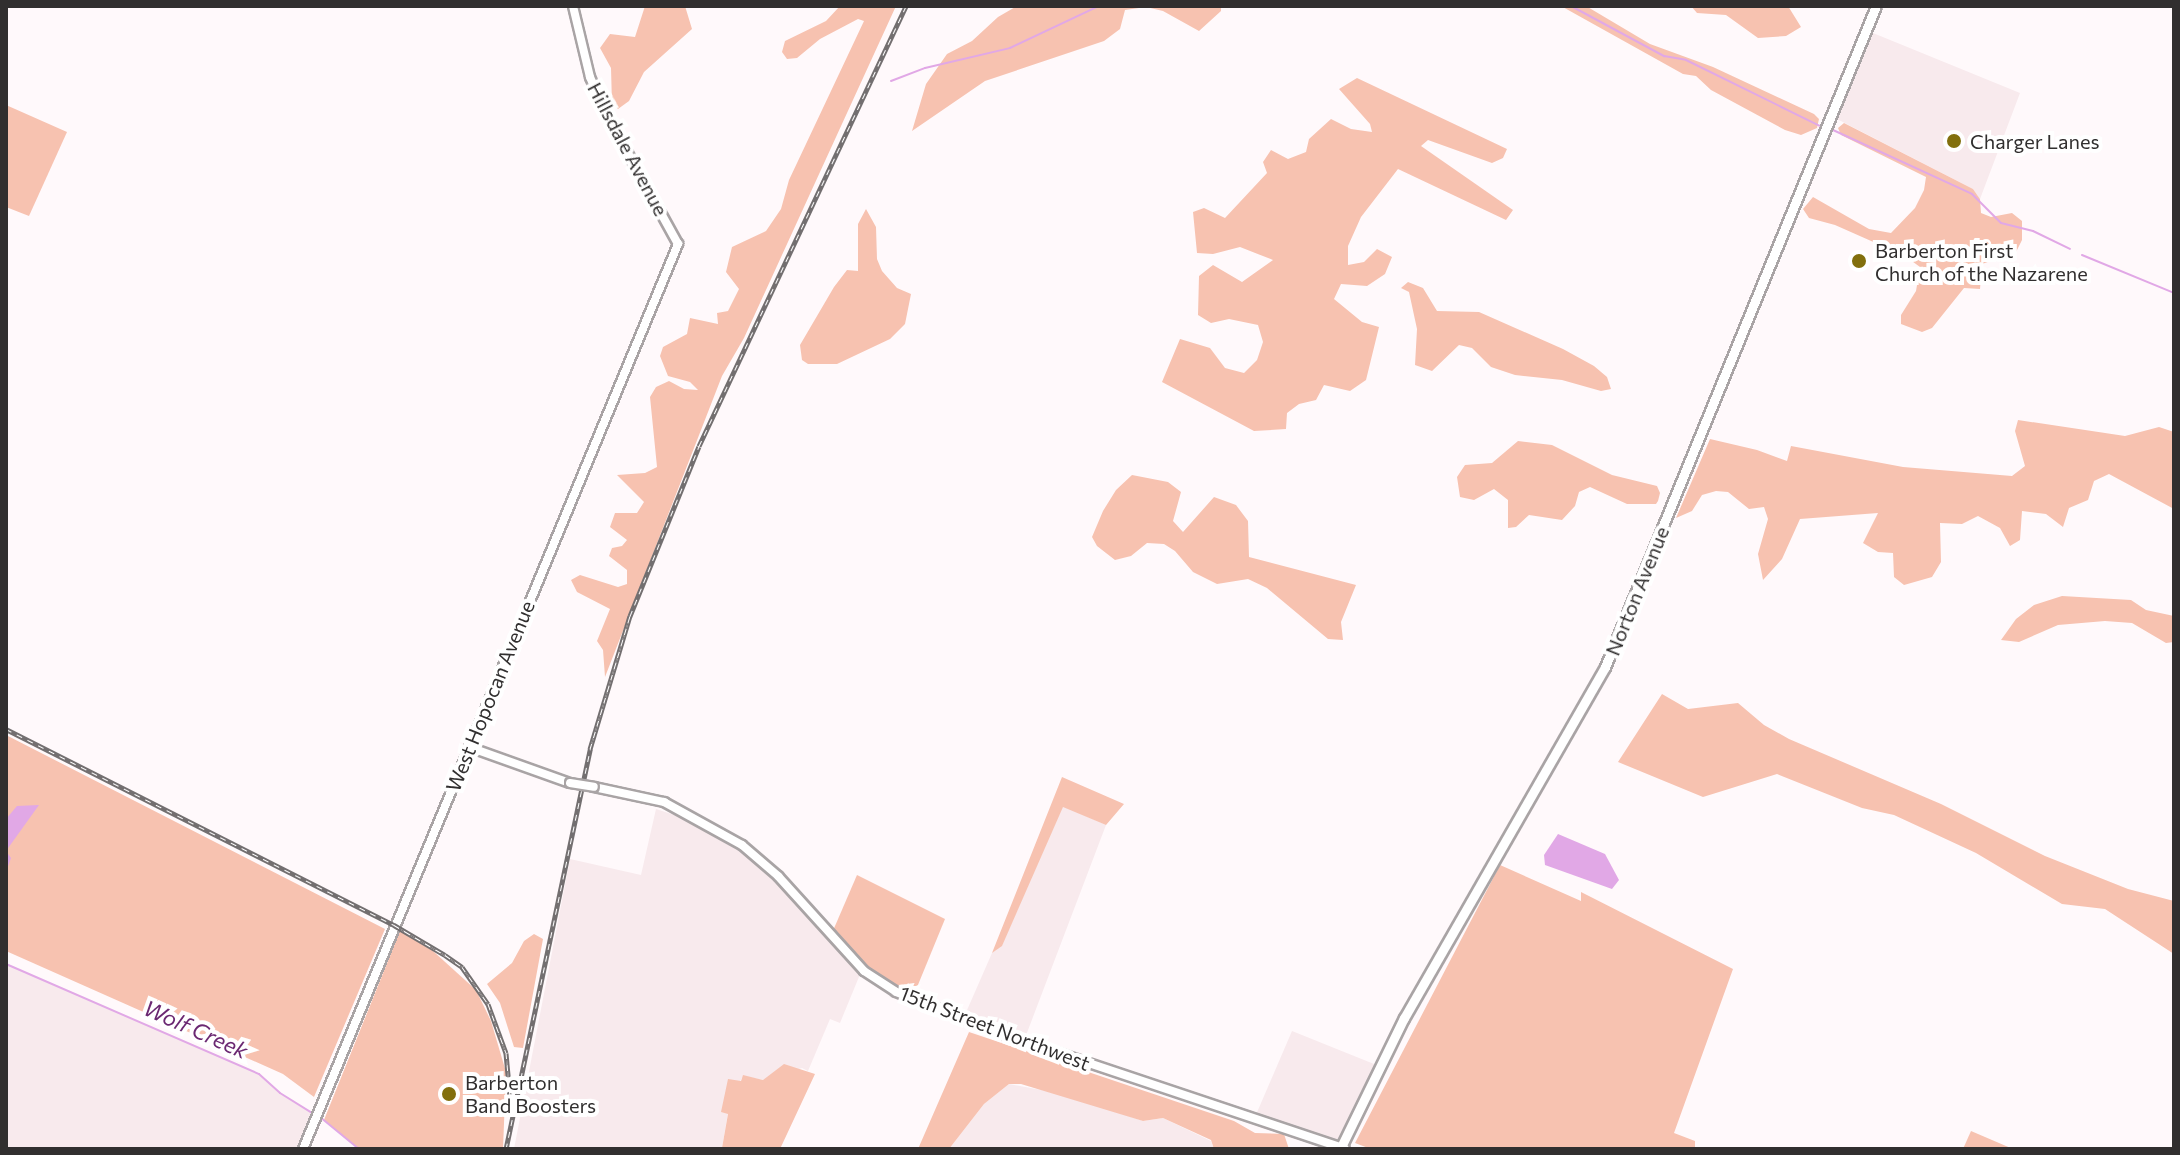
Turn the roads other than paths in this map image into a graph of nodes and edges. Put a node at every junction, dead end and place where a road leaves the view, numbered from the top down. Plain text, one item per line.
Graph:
1 (573, 6) edge
2 (1876, 6) edge
3 (678, 244) joint
4 (469, 747) junction
5 (303, 1147) edge
6 (1342, 1148) edge

1 - 3 street, Hillsdale Avenue
2 - 6 main road, Norton Avenue
3 - 4 street, West Hopocan Avenue
4 - 5 street, West Hopocan Avenue
4 - 6 street, 15th Street Northwest, bridge

